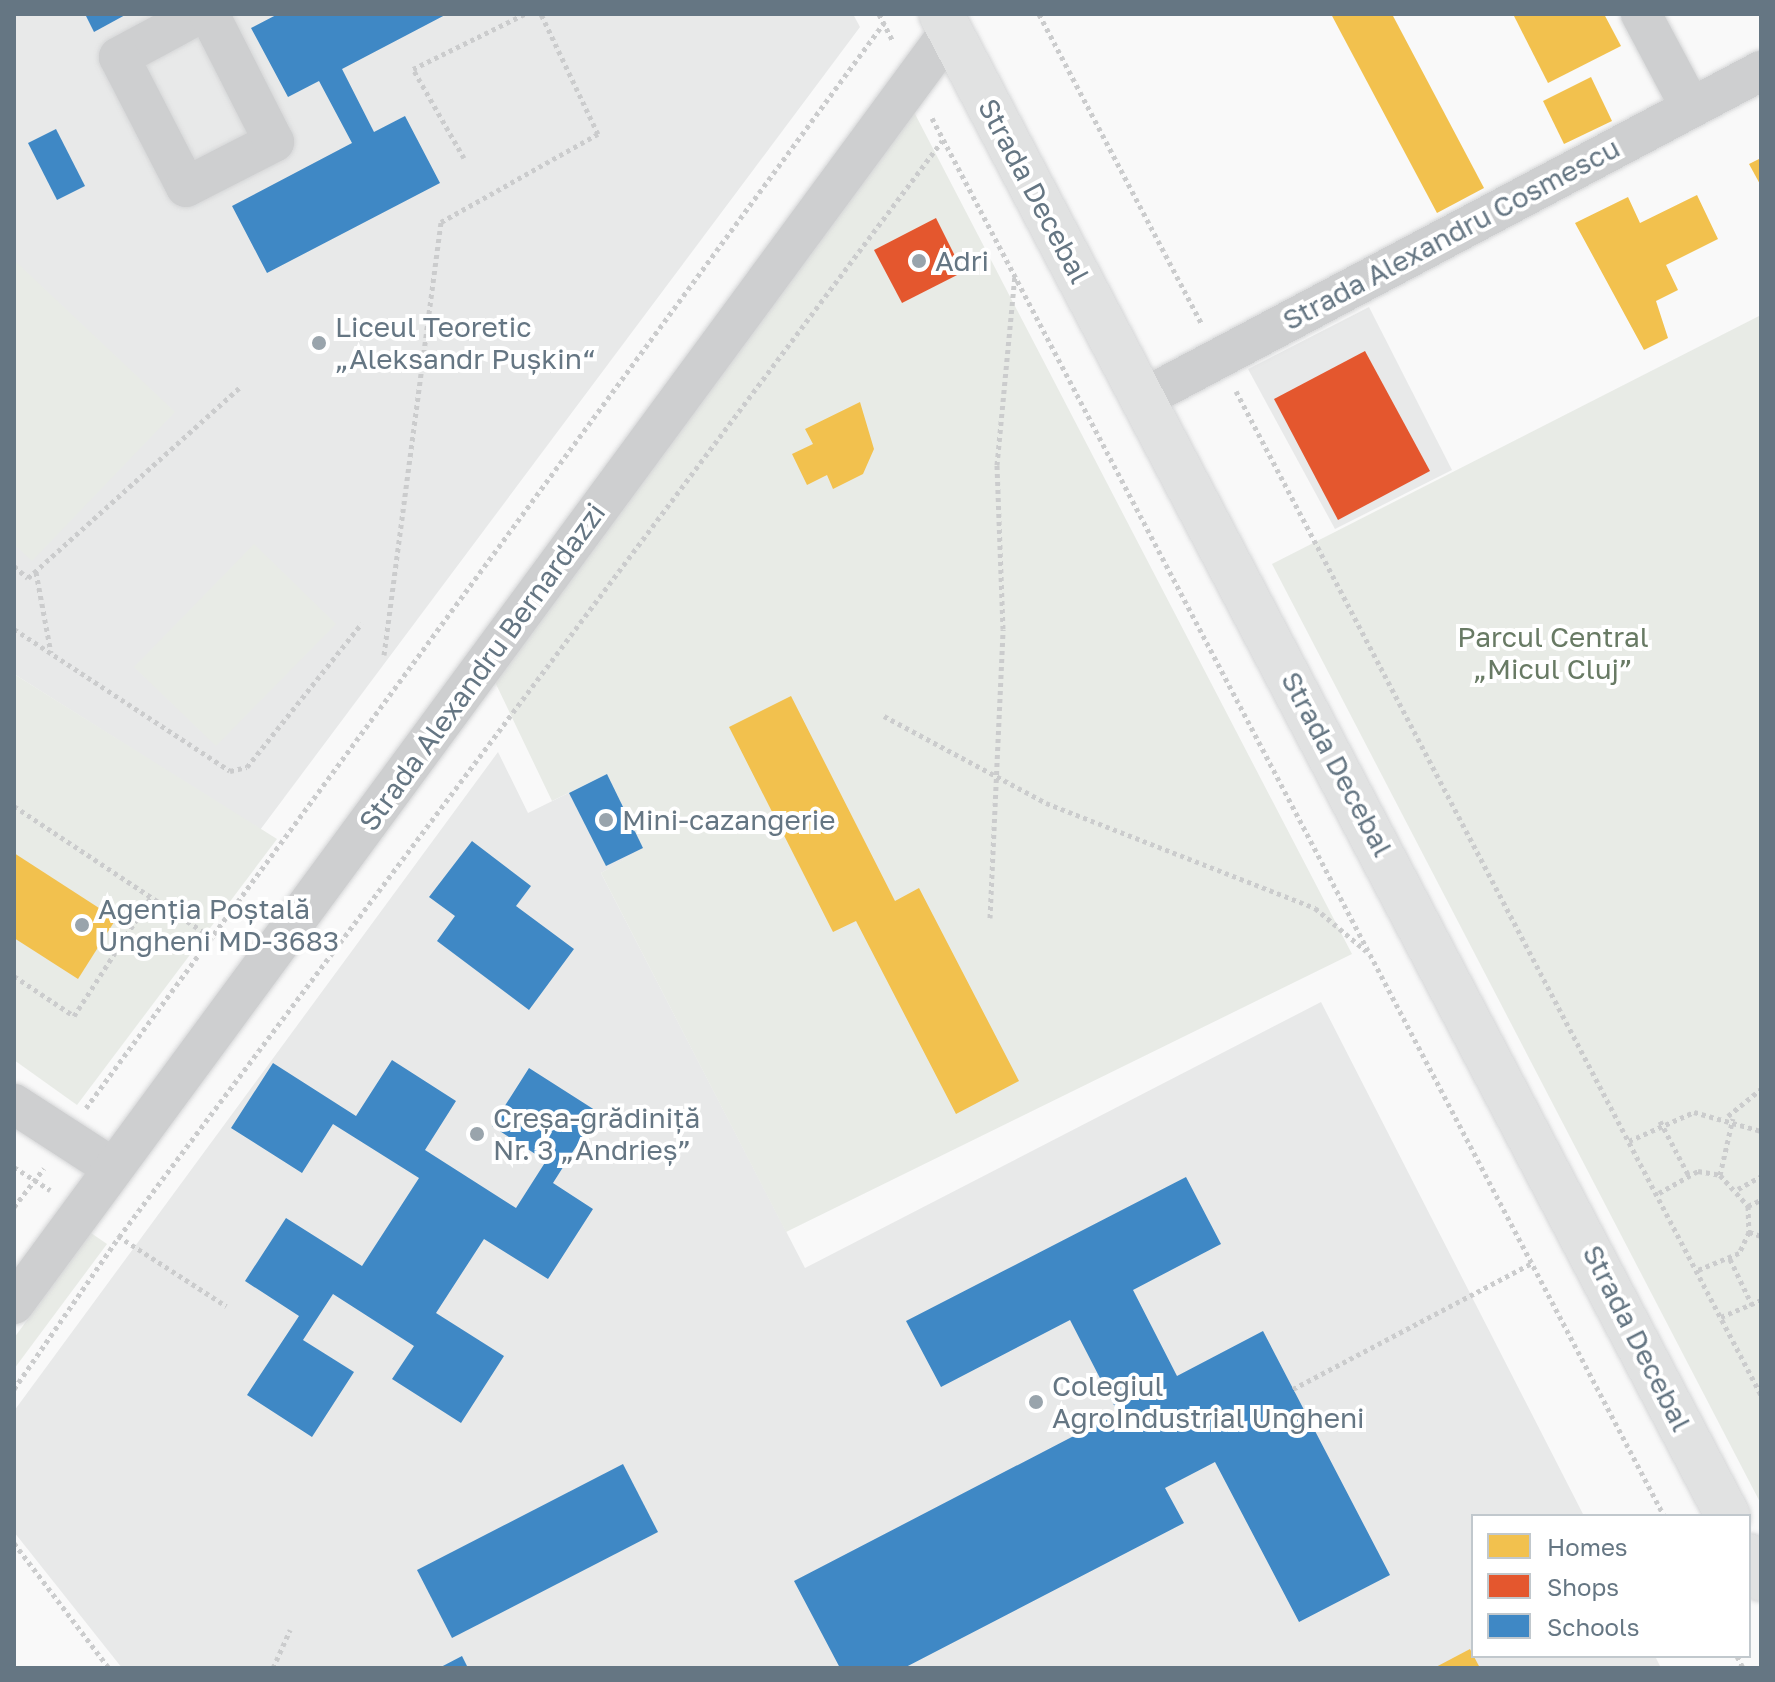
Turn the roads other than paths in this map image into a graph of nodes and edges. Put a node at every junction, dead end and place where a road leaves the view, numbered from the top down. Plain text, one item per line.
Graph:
1 (199, 14) edge
2 (209, 14) edge
3 (1641, 14) edge
4 (946, 22) edge
5 (1761, 71) edge
6 (1691, 108) junction
7 (1142, 399) junction
8 (14, 1104) edge
9 (113, 1168) junction
10 (14, 1304) edge
11 (1727, 1514) edge
12 (1751, 1560) edge
13 (1761, 1579) edge

1 - 2 street
3 - 6 street
4 - 7 main road, Strada Decebal
4 - 9 street, Strada Alexandru Bernardazzi
5 - 6 street, Strada Alexandru Cosmescu
6 - 7 street, Strada Alexandru Cosmescu
7 - 11 main road, Strada Decebal
8 - 9 street
9 - 10 street, Strada Alexandru Bernardazzi
12 - 13 main road

